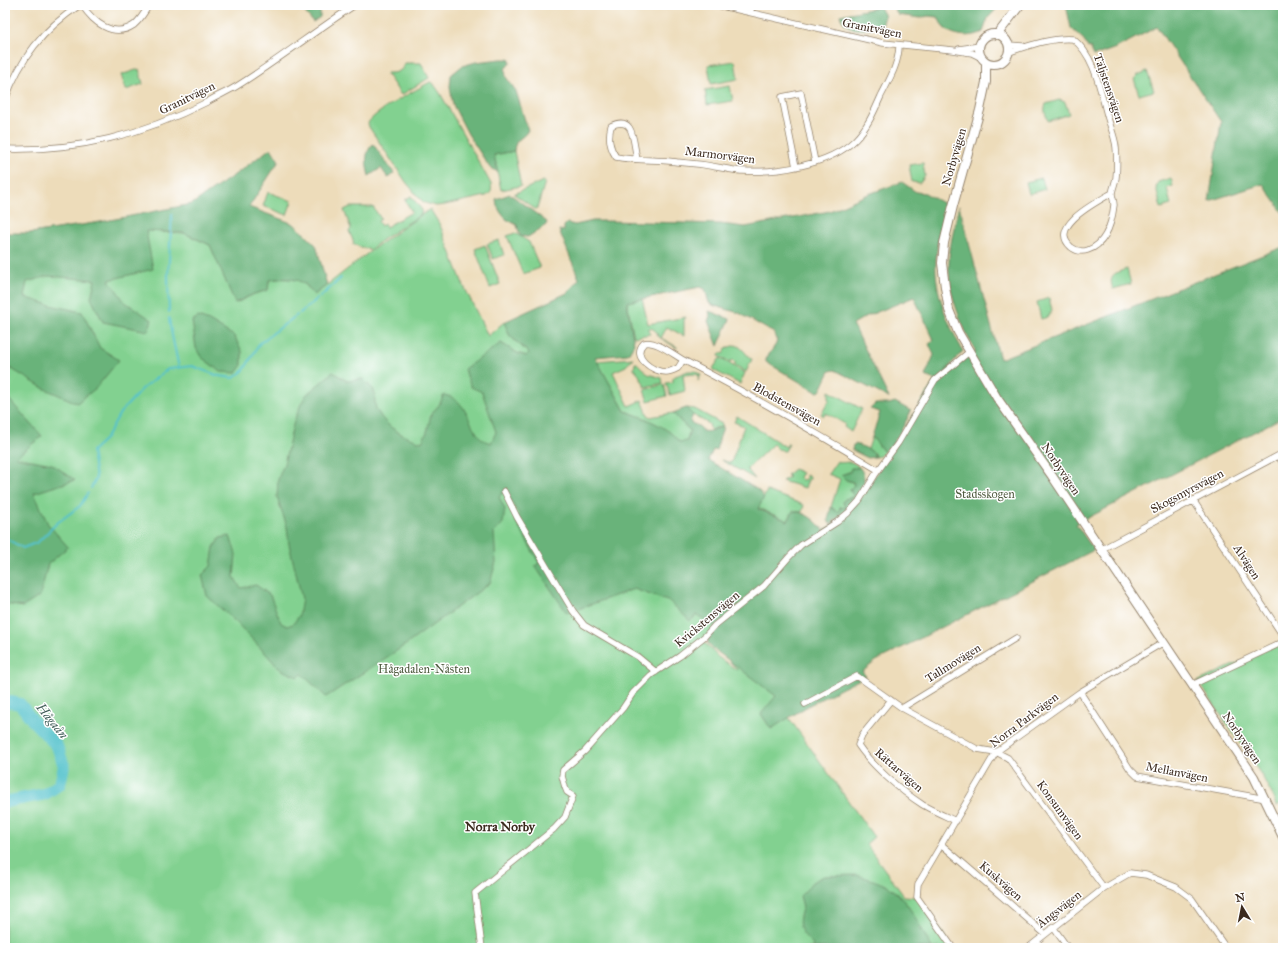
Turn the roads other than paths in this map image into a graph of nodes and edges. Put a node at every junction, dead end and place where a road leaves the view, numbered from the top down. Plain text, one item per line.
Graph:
1 (81, 5) edge
2 (149, 5) edge
3 (355, 5) edge
4 (717, 5) edge
5 (753, 5) edge
6 (1020, 5) edge
7 (750, 12) junction
8 (1012, 16) junction
9 (997, 35) junction
10 (899, 45) junction
11 (1007, 45) junction
12 (980, 46) junction
13 (953, 50) junction
14 (984, 60) junction
15 (995, 64) junction
16 (986, 82) junction
17 (5, 100) edge
18 (5, 149) edge
19 (637, 159) junction
20 (815, 162) junction
21 (796, 167) junction
22 (1112, 193) junction
23 (969, 352) junction
24 (683, 360) junction
25 (1280, 454) edge
26 (1283, 463) edge
27 (878, 470) junction
28 (504, 491) dead end
29 (1193, 500) junction
30 (1102, 549) junction
31 (1283, 636) edge
32 (1016, 638) dead end
33 (1164, 642) junction
34 (1283, 642) edge
35 (656, 672) junction
36 (1192, 685) junction
37 (1080, 692) junction
38 (890, 700) junction
39 (805, 704) dead end
40 (902, 708) junction
41 (996, 752) junction
42 (1266, 799) junction
43 (956, 821) junction
44 (1283, 836) edge
45 (942, 845) junction
46 (1104, 888) junction
47 (1053, 927) junction
48 (1045, 934) junction
49 (482, 948) edge
50 (953, 948) edge
51 (1028, 948) edge
52 (1068, 948) edge
53 (1226, 948) edge

1 - 2 street
1 - 17 street
3 - 18 street, Granitvägen
4 - 7 street, Granitvägen
5 - 7 street
6 - 8 street
7 - 10 street, Granitvägen
8 - 9 street
8 - 11 street
9 - 11 street
9 - 12 street
10 - 13 street, Granitvägen
10 - 20 street, Marmorvägen
11 - 15 street
11 - 22 street, Täljstensvägen
12 - 13 street, Granitvägen
12 - 14 street
13 - 14 street, Granitvägen
14 - 15 street
14 - 16 street, Norbyvägen
15 - 16 street, Norbyvägen
16 - 23 street, Norbyvägen
19 - 19 street, Marmorvägen
19 - 21 street, Marmorvägen
20 - 21 street, Marmorvägen
20 - 21 street
22 - 22 street, Täljstensvägen
23 - 27 street, Kvickstensvägen
23 - 30 street, Norbyvägen
24 - 24 street, Blodstensvägen
24 - 27 street, Blodstensvägen
25 - 26 street
25 - 29 street, Skogsmyrsvägen
27 - 35 street, Kvickstensvägen
28 - 35 street
29 - 30 street, Skogsmyrsvägen
29 - 31 street, Alvägen
30 - 33 street, Norbyvägen
32 - 40 street, Tallmovägen
33 - 36 street, Norbyvägen
33 - 37 street, Norra Parkvägen
34 - 36 street
35 - 49 street, Kvickstensvägen
36 - 42 street, Norbyvägen
37 - 41 street, Norra Parkvägen
37 - 42 street, Mellanvägen
38 - 39 street, Konsumvägen
38 - 40 street, Konsumvägen
38 - 43 street, Rättarvägen
40 - 41 street, Konsumvägen
41 - 43 street, Norra Parkvägen
41 - 46 street, Konsumvägen
42 - 44 street, Norbyvägen
43 - 45 street, Norra Parkvägen
45 - 48 street, Kuskvägen
45 - 50 street, Norra Parkvägen
46 - 47 street, Ängsvägen
46 - 53 street
47 - 48 street, Ängsvägen
47 - 52 street
48 - 51 street, Ängsvägen

